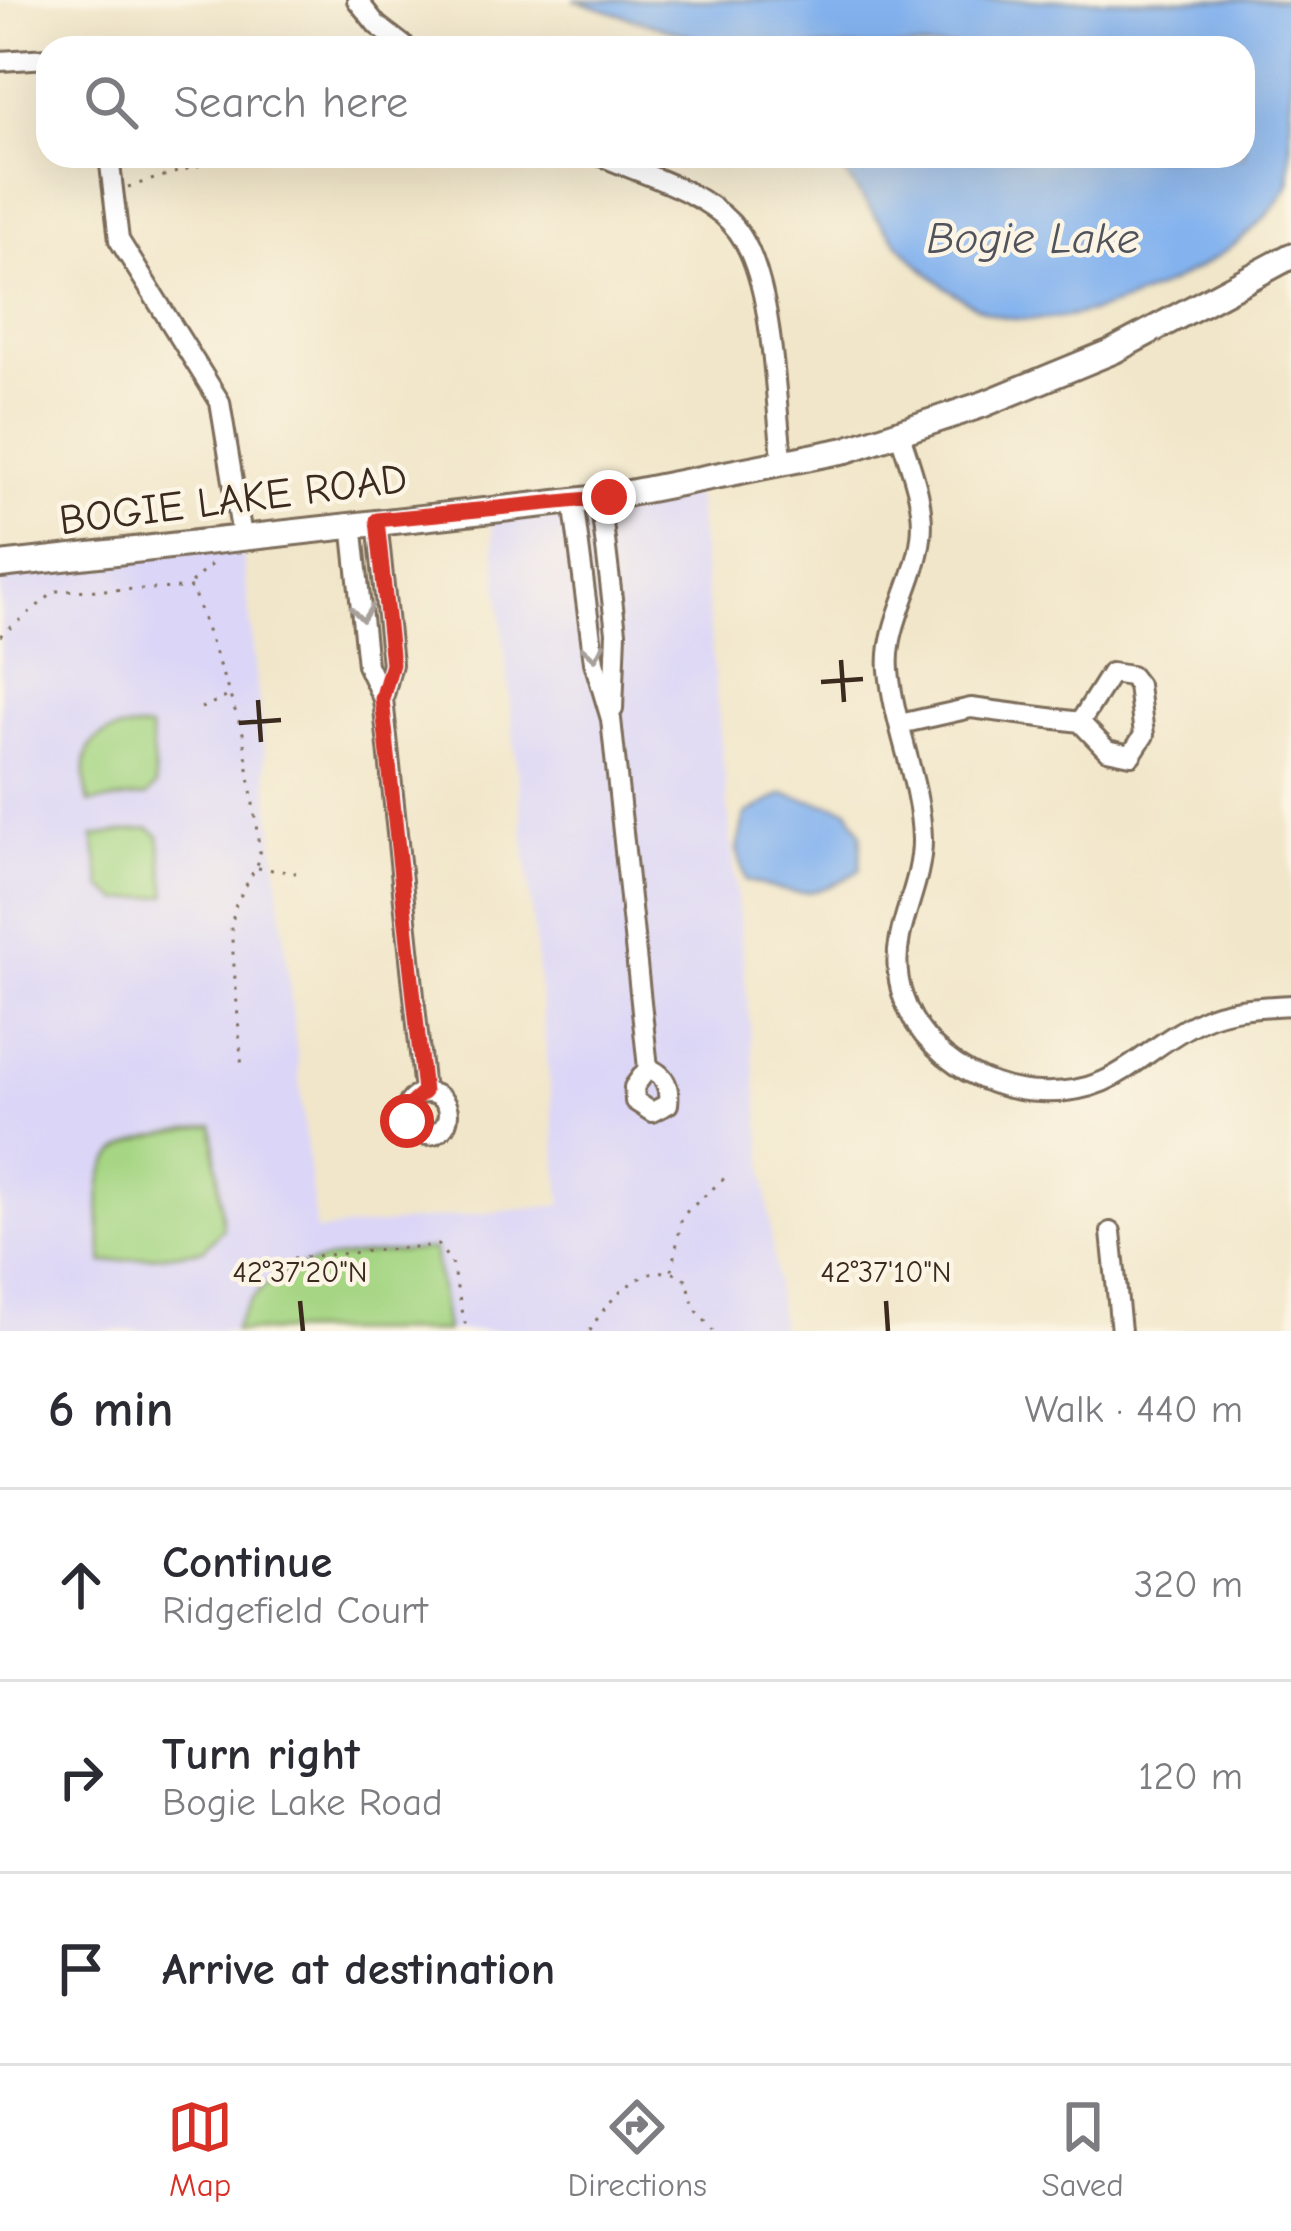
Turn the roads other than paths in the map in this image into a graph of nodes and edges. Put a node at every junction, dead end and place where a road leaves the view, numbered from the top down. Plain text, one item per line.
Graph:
1 (357, 0) edge
2 (394, 36) edge
3 (36, 59) edge
4 (0, 61) edge
5 (110, 168) edge
6 (627, 168) edge
7 (1291, 256) edge
8 (899, 431) junction
9 (783, 464) junction
10 (600, 498) junction
11 (573, 500) junction
12 (365, 521) junction
13 (235, 537) junction
14 (0, 565) edge
15 (612, 593) junction
16 (586, 597) junction
17 (611, 719) junction
18 (1080, 722) junction
19 (900, 724) junction
20 (1291, 1005) edge
21 (648, 1068) dead end
22 (424, 1092) dead end
23 (1111, 1232) dead end
24 (1121, 1331) edge

1 - 2 street
3 - 4 street
5 - 13 street
6 - 9 street
7 - 8 main road, BOGIE LAKE ROAD
8 - 9 main road, BOGIE LAKE ROAD
8 - 19 street
9 - 10 main road, BOGIE LAKE ROAD
10 - 11 main road, BOGIE LAKE ROAD
10 - 15 street
11 - 12 main road, BOGIE LAKE ROAD
11 - 16 street
12 - 13 main road, BOGIE LAKE ROAD
12 - 22 street
13 - 14 main road, BOGIE LAKE ROAD
15 - 16 street
15 - 17 street
16 -> 17 street
17 - 21 street
18 - 18 street
18 - 19 street
19 - 20 street
23 - 24 street

